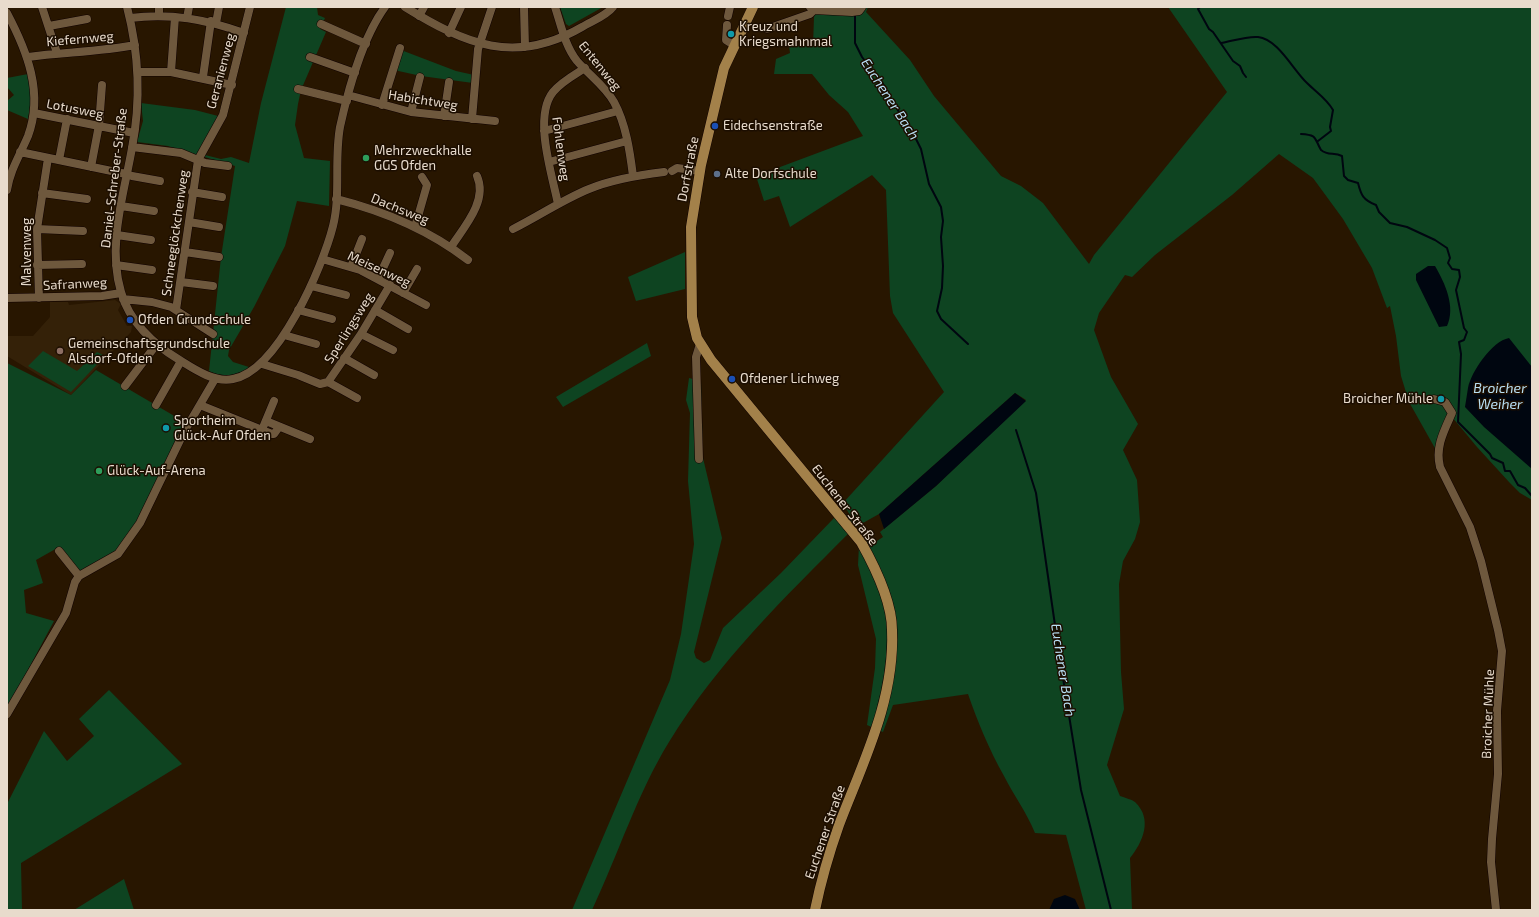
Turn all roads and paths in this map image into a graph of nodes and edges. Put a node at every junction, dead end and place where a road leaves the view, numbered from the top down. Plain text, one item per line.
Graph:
1 (42, 7) edge
2 (127, 7) edge
3 (189, 7) edge
4 (219, 7) edge
5 (250, 7) edge
6 (385, 7) edge
7 (404, 7) edge
8 (424, 7) edge
9 (461, 7) edge
10 (492, 7) edge
11 (524, 7) edge
12 (555, 7) edge
13 (613, 7) edge
14 (730, 7) edge
15 (753, 7) edge
16 (812, 8) edge
17 (857, 10) edge
18 (159, 11) edge
19 (7, 13) edge
20 (419, 16) junction
21 (728, 16) dead end
22 (175, 17) junction
23 (130, 18) junction
24 (188, 18) junction
25 (87, 19) dead end
26 (213, 22) junction
27 (321, 24) dead end
28 (727, 25) dead end
29 (49, 26) junction
30 (767, 29) dead end
31 (244, 33) junction
32 (449, 33) junction
33 (564, 36) junction
34 (366, 44) junction
35 (481, 44) junction
36 (135, 45) junction
37 (734, 45) junction
38 (525, 47) junction
39 (400, 48) dead end
40 (57, 53) junction
41 (28, 57) junction
42 (310, 57) dead end
43 (585, 68) junction
44 (138, 72) junction
45 (171, 72) junction
46 (355, 73) junction
47 (420, 77) dead end
48 (202, 78) junction
49 (449, 82) dead end
50 (102, 85) dead end
51 (232, 85) junction
52 (298, 89) dead end
53 (348, 98) junction
54 (382, 105) junction
55 (618, 110) junction
56 (411, 112) junction
57 (34, 113) junction
58 (444, 116) junction
59 (472, 119) junction
60 (67, 120) junction
61 (495, 121) dead end
62 (100, 125) junction
63 (544, 131) junction
64 (134, 133) junction
65 (627, 141) junction
66 (132, 147) junction
67 (20, 152) junction
68 (48, 158) junction
69 (59, 160) junction
70 (198, 160) junction
71 (549, 162) junction
72 (228, 166) dead end
73 (91, 167) junction
74 (700, 171) junction
75 (126, 174) junction
76 (477, 176) dead end
77 (633, 176) junction
78 (422, 177) dead end
79 (160, 181) dead end
80 (7, 190) edge
81 (192, 192) junction
82 (42, 193) junction
83 (222, 196) dead end
84 (87, 199) dead end
85 (336, 199) junction
86 (558, 204) junction
87 (121, 206) junction
88 (154, 211) dead end
89 (189, 222) junction
90 (219, 227) dead end
91 (415, 227) junction
92 (37, 229) junction
93 (513, 229) dead end
94 (83, 231) dead end
95 (116, 235) junction
96 (362, 239) dead end
97 (151, 240) dead end
98 (451, 248) junction
99 (185, 252) junction
100 (390, 253) dead end
101 (218, 257) dead end
102 (322, 259) junction
103 (468, 260) dead end
104 (82, 264) dead end
105 (37, 265) junction
106 (116, 265) junction
107 (352, 267) junction
108 (417, 269) dead end
109 (152, 270) dead end
110 (378, 279) junction
111 (181, 282) junction
112 (390, 285) junction
113 (213, 286) dead end
114 (311, 286) junction
115 (403, 292) junction
116 (346, 295) dead end
117 (122, 296) junction
118 (7, 297) edge
119 (39, 298) junction
120 (426, 305) dead end
121 (176, 310) junction
122 (298, 310) junction
123 (376, 310) junction
124 (332, 319) dead end
125 (408, 328) dead end
126 (213, 334) dead end
127 (361, 334) junction
128 (284, 335) junction
129 (316, 344) dead end
130 (700, 344) junction
131 (156, 345) junction
132 (392, 350) dead end
133 (344, 358) junction
134 (181, 361) junction
135 (262, 364) junction
136 (718, 369) joint
137 (374, 375) dead end
138 (215, 379) junction
139 (328, 382) junction
140 (125, 386) dead end
141 (357, 398) dead end
142 (1434, 399) dead end
143 (274, 401) dead end
144 (156, 405) dead end
145 (200, 405) junction
146 (266, 421) junction
147 (279, 426) junction
148 (262, 430) junction
149 (310, 439) dead end
150 (699, 459) dead end
151 (58, 551) dead end
152 (79, 576) junction
153 (7, 714) edge
154 (815, 910) edge
155 (1496, 910) edge

1 - 29 street
2 - 23 street, Daniel-Schreber-Straße
3 - 24 street
4 - 26 street
5 - 31 street, Geranienweg
6 - 34 street
7 - 20 street
8 - 20 street
9 - 32 street
10 - 35 street
11 - 38 street
12 - 33 street, Entenweg
13 - 33 street
14 - 21 street
15 - 37 main road, Dorfstraße
16 - 17 street
16 - 30 street
18 - 22 street
18 - 23 street
19 - 41 street
20 - 32 street
22 - 24 street
22 - 45 street
23 - 36 street, Daniel-Schreber-Straße
24 - 26 street
25 - 29 street
26 - 31 street
26 - 48 street
27 - 34 street
28 - 37 street
29 - 40 street
31 - 51 street, Geranienweg
32 - 35 street
33 - 38 street
33 - 43 street, Entenweg
34 - 46 street
35 - 38 street
35 - 59 street
36 - 40 street, Kiefernweg
36 - 44 street, Daniel-Schreber-Straße
37 - 74 main road, Dorfstraße
39 - 54 street
40 - 41 street, Kiefernweg
41 - 57 street
42 - 46 street
43 - 55 street, Entenweg
43 - 63 street, Fohlenweg
44 - 45 street
44 - 64 street, Daniel-Schreber-Straße
45 - 48 street
46 - 53 street
47 - 56 street
48 - 51 street
49 - 58 street
50 - 62 street
51 - 70 street, Geranienweg
52 - 53 street, Habichtweg
53 - 54 street, Habichtweg
53 - 85 street
54 - 56 street, Habichtweg
55 - 63 street, Entenweg
55 - 65 street, Entenweg
56 - 58 street, Habichtweg
57 - 60 street, Lotusweg
57 - 67 street
58 - 59 street, Habichtweg
59 - 61 street, Habichtweg
60 - 62 street, Lotusweg
60 - 69 street
62 - 64 street, Lotusweg
62 - 73 street
63 - 71 street, Fohlenweg
64 - 66 street, Daniel-Schreber-Straße
65 - 71 street
65 - 77 street, Entenweg
66 - 70 street
66 - 75 street, Daniel-Schreber-Straße
67 - 68 street
67 - 80 street
68 - 69 street
68 - 82 street, Malvenweg
69 - 73 street
70 - 72 street
70 - 81 street, Schneeglöckchenweg
71 - 86 street, Fohlenweg
73 - 75 street
74 - 77 street
74 - 130 main road, Dorfstraße
75 - 79 street
75 - 87 street, Daniel-Schreber-Straße
76 - 98 street
77 - 86 street
78 - 91 street
81 - 83 street
81 - 89 street, Schneeglöckchenweg
82 - 84 street
82 - 92 street, Malvenweg
85 - 91 street, Dachsweg
85 - 102 street
86 - 93 street
87 - 88 street
87 - 95 street, Daniel-Schreber-Straße
89 - 90 street
89 - 99 street, Schneeglöckchenweg
91 - 98 street, Dachsweg
92 - 94 street
92 - 105 street, Malvenweg
95 - 97 street
95 - 106 street, Daniel-Schreber-Straße
96 - 107 street
98 - 103 street, Dachsweg
99 - 101 street
99 - 111 street, Schneeglöckchenweg
100 - 110 street
102 - 107 street, Meisenweg
102 - 114 street
104 - 105 street
105 - 119 street, Malvenweg
106 - 109 street
106 - 117 street, Daniel-Schreber-Straße
107 - 110 street, Meisenweg
108 - 115 street
110 - 112 street, Meisenweg
111 - 113 street
111 - 121 street, Schneeglöckchenweg
112 - 115 street, Meisenweg
112 - 123 street, Sperlingsweg
114 - 116 street
114 - 122 street
115 - 120 street, Meisenweg
117 - 119 street, Safranweg
117 - 121 street, Safranweg
117 - 131 street, Daniel-Schreber-Straße
118 - 119 street, Safranweg
121 - 126 street, Safranweg
122 - 124 street
122 - 128 street
123 - 125 street
123 - 127 street, Sperlingsweg
127 - 132 street
127 - 133 street, Sperlingsweg
128 - 129 street
128 - 135 street
130 - 136 main road, Dorfstraße
130 - 150 street, Dorfstraße
131 - 134 street, Daniel-Schreber-Straße
131 - 140 street
133 - 137 street
133 - 139 street, Sperlingsweg
134 - 138 street, Daniel-Schreber-Straße
134 - 144 street
135 - 138 street
135 - 139 street
136 - 154 main road, Euchener Straße
138 - 145 street
139 - 141 street
142 - 155 street, Broicher Mühle
143 - 146 street
145 - 148 street
145 - 152 street
146 - 147 street
146 - 148 street
147 - 148 street
147 - 149 street
151 - 152 street
152 - 153 street

